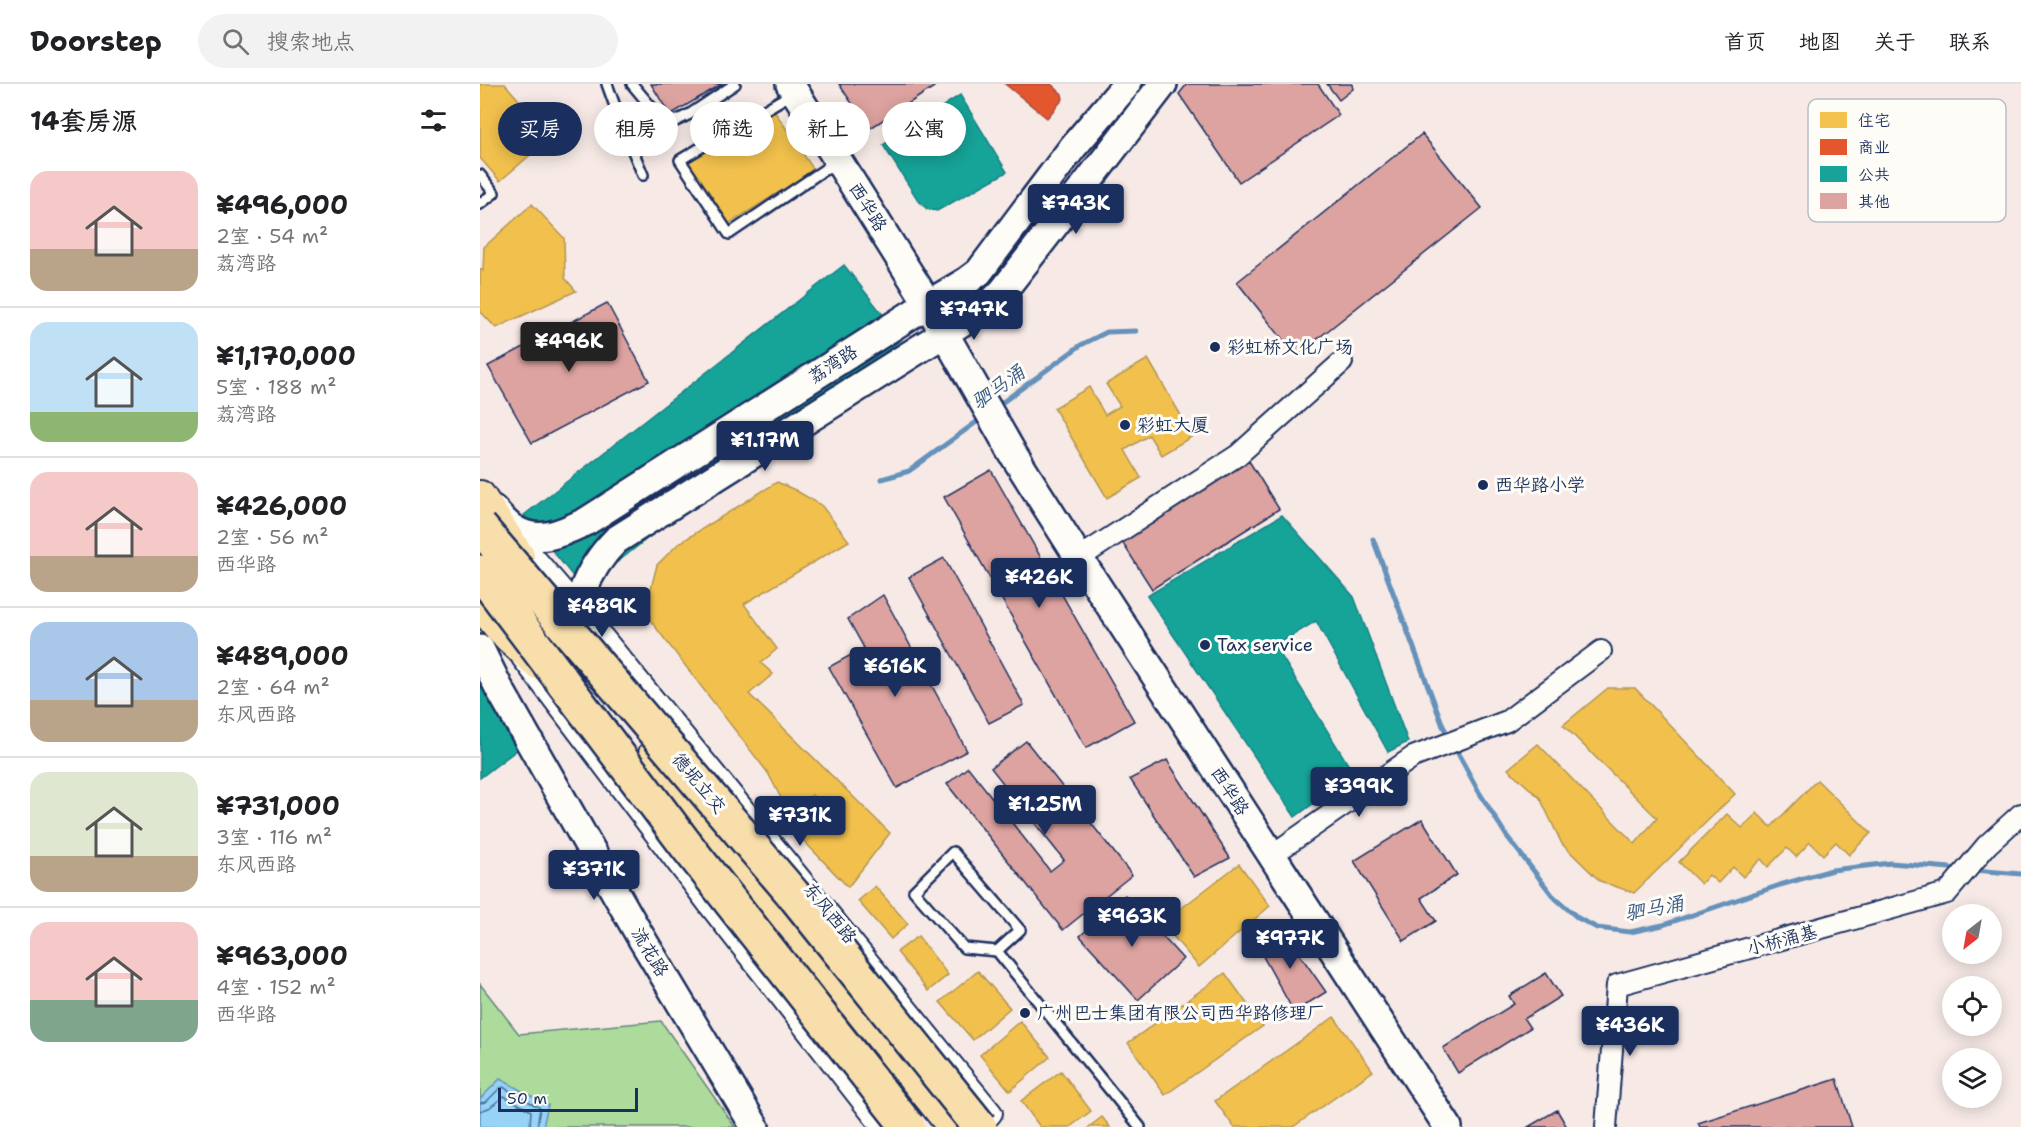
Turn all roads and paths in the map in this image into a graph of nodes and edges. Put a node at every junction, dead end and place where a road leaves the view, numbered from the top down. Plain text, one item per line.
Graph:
1 (607, 84) edge
2 (632, 84) edge
3 (735, 84) edge
4 (1127, 84) edge
5 (1163, 84) edge
6 (792, 88) edge
7 (838, 161) junction
8 (643, 175) dead end
9 (480, 176) edge
10 (480, 204) edge
11 (979, 272) junction
12 (1003, 291) junction
13 (928, 303) junction
14 (943, 333) junction
15 (1342, 362) dead end
16 (481, 507) edge
17 (1079, 558) junction
18 (480, 572) edge
19 (480, 604) edge
20 (578, 607) junction
21 (491, 640) edge
22 (1601, 651) dead end
23 (593, 675) junction
24 (2021, 814) edge
25 (700, 824) junction
26 (1272, 855) junction
27 (997, 951) junction
28 (984, 1122) edge
29 (755, 1127) edge
30 (882, 1127) edge
31 (908, 1127) edge
32 (934, 1127) edge
33 (953, 1127) edge
34 (1140, 1127) edge
35 (1448, 1127) edge
36 (1606, 1127) edge

1 - 8 lane
2 - 3 lane
4 - 11 main road, 荔湾路
5 - 12 main road, 荔湾路
6 - 7 main road, 西华路
6 - 7 lane
7 - 13 main road, 西华路
9 - 10 lane
11 - 12 main road
11 - 13 main road, 荔湾路
12 - 14 main road, 荔湾路
13 - 14 main road, 西华路
13 - 16 main road, 荔湾路
14 - 17 main road, 西华路
14 - 20 main road, 荔湾路
15 - 17 street
16 - 20 street, 东风西路
16 - 23 main road
16 - 28 highway, 德坭立交, bridge
17 - 26 main road, 西华路
18 - 31 highway, bridge
19 - 21 main road
20 - 23 main road
20 - 28 street, 东风西路
21 - 25 main road
21 - 29 main road, 流花路
21 - 30 street
22 - 26 street
23 - 25 main road
24 - 36 street, 小桥涌基
25 - 32 main road, 德坭立交
25 - 33 main road, 德坭立交
26 - 35 main road, 西华路
27 - 27 lane
27 - 34 lane

